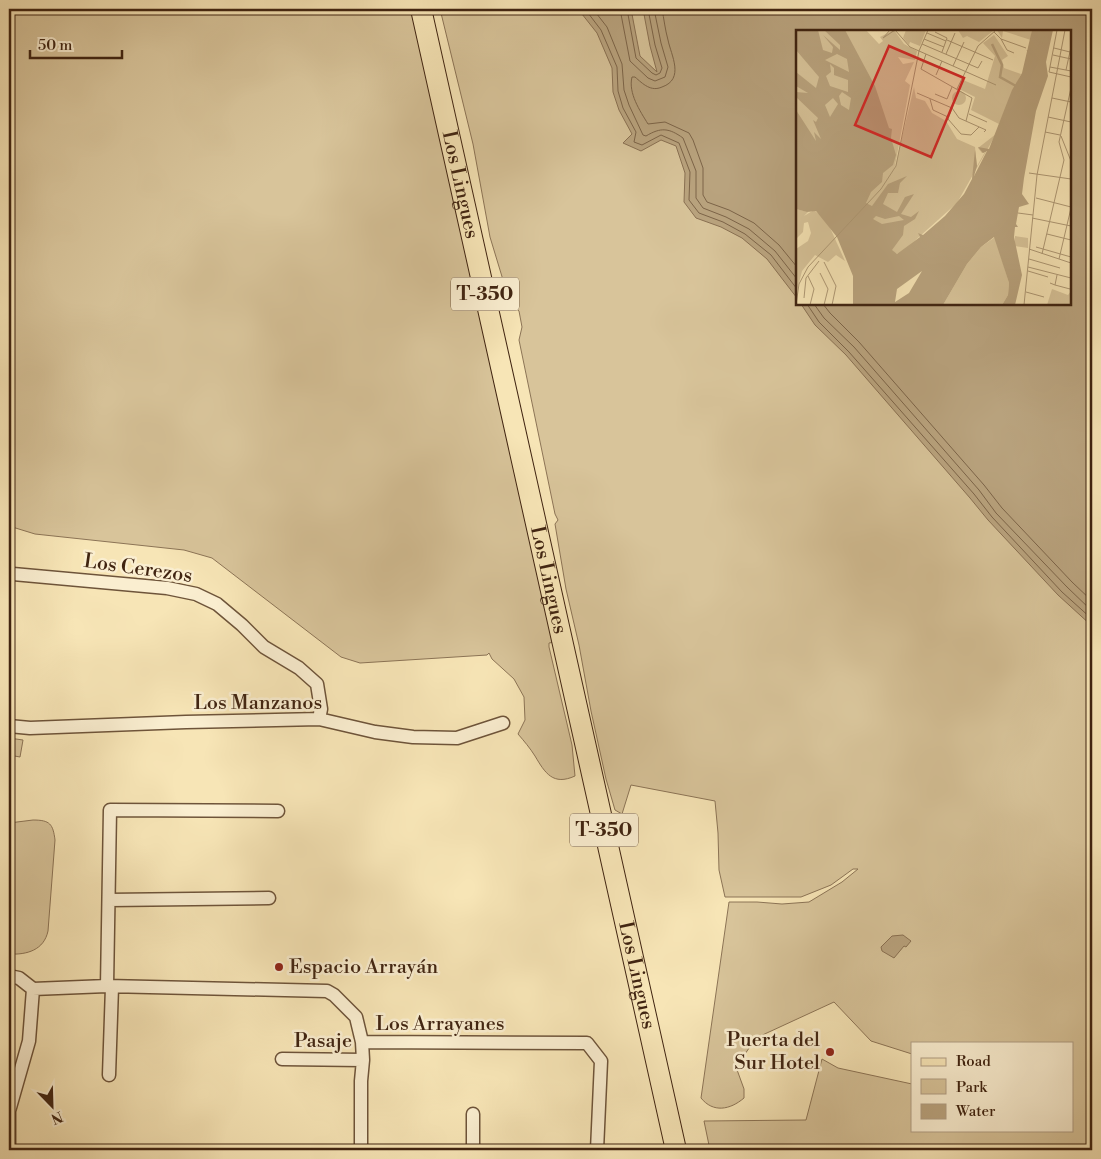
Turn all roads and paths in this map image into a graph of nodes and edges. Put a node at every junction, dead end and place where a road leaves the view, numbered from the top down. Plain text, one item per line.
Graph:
1 (421, 9) edge
2 (9, 576) edge
3 (319, 719) junction
4 (503, 722) dead end
5 (9, 726) edge
6 (278, 811) dead end
7 (269, 898) dead end
8 (109, 900) junction
9 (9, 976) edge
10 (109, 987) junction
11 (33, 989) junction
12 (362, 1042) junction
13 (282, 1059) dead end
14 (364, 1060) junction
15 (109, 1074) dead end
16 (473, 1114) dead end
17 (9, 1150) edge
18 (361, 1150) edge
19 (473, 1150) edge
20 (598, 1150) edge
21 (676, 1150) edge

1 - 21 main road, Los Lingues / T-350
2 - 3 street, Los Cerezos
3 - 4 street, Los Manzanos
3 - 5 street, Los Manzanos
6 - 8 street
7 - 8 street
8 - 10 street
9 - 11 street
10 - 11 street, Los Arrayanes
10 - 12 street, Los Arrayanes
10 - 15 street
11 - 17 street
12 - 14 street
12 - 20 street, Los Arrayanes
13 - 14 street, Pasaje
14 - 18 street
16 - 19 street

